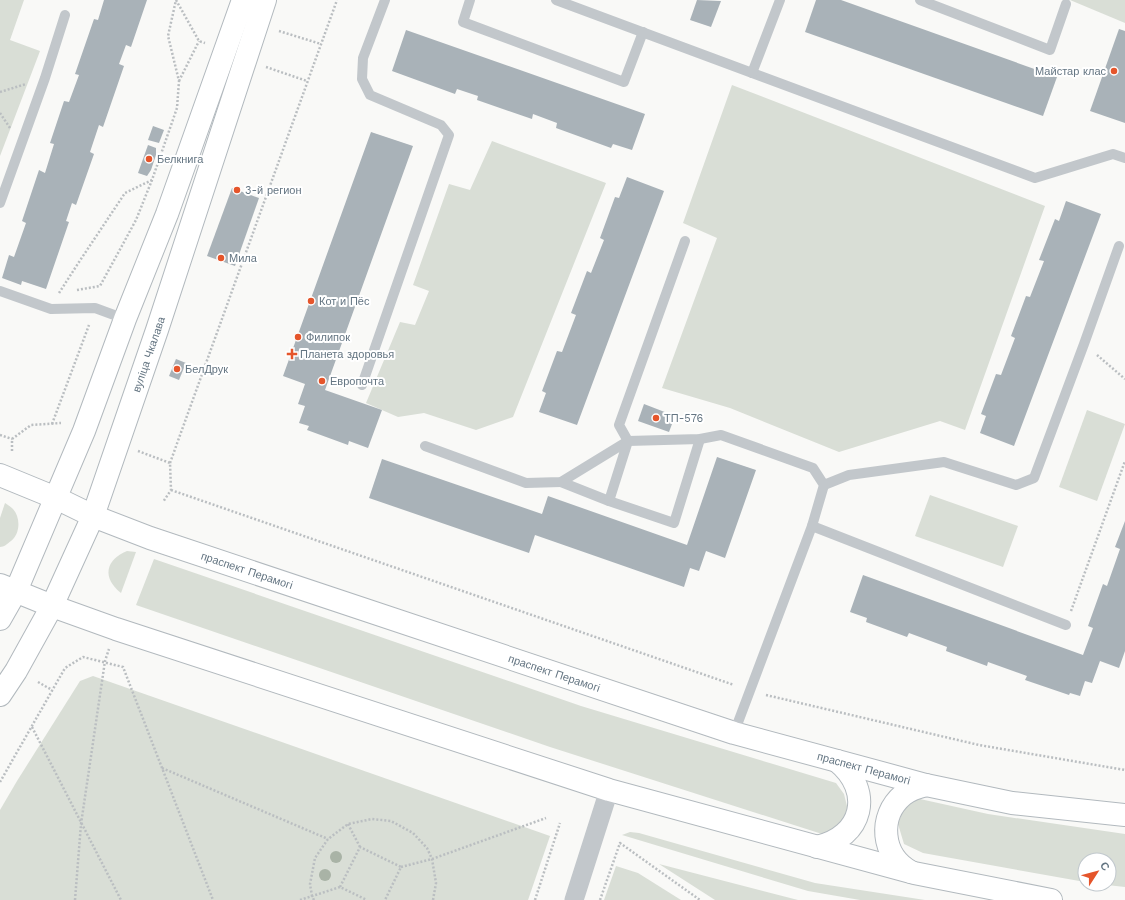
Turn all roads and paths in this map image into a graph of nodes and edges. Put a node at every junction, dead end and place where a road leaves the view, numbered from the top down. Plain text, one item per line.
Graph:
1 (176, 0) edge
2 (243, 0) edge
3 (265, 0) edge
4 (337, 0) edge
5 (385, 0) edge
6 (470, 0) edge
7 (556, 0) edge
8 (780, 0) edge
9 (920, 0) edge
10 (1066, 4) dead end
11 (65, 14) dead end
12 (273, 29) dead end
13 (643, 32) junction
14 (198, 41) junction
15 (207, 44) dead end
16 (321, 44) junction
17 (260, 65) dead end
18 (752, 73) junction
19 (45, 78) junction
20 (179, 81) junction
21 (307, 82) junction
22 (0, 92) edge
23 (191, 149) junction
24 (213, 158) junction
25 (1125, 158) edge
26 (152, 180) junction
27 (0, 203) edge
28 (685, 241) dead end
29 (1119, 246) dead end
30 (100, 286) junction
31 (0, 291) edge
32 (72, 291) dead end
33 (65, 293) dead end
34 (95, 308) junction
35 (125, 319) junction
36 (1084, 344) junction
37 (1125, 379) edge
38 (362, 385) dead end
39 (61, 423) dead end
40 (52, 424) junction
41 (0, 435) edge
42 (12, 439) junction
43 (700, 439) junction
44 (628, 441) junction
45 (425, 446) dead end
46 (136, 450) dead end
47 (12, 451) dead end
48 (1125, 461) edge
49 (170, 463) junction
50 (0, 475) edge
51 (561, 482) junction
52 (824, 485) junction
53 (171, 490) junction
54 (56, 498) junction
55 (609, 501) junction
56 (163, 502) dead end
57 (93, 516) junction
58 (812, 526) junction
59 (8, 588) edge
60 (52, 606) junction
61 (0, 619) edge
62 (1066, 625) joint
63 (110, 646) dead end
64 (105, 662) junction
65 (38, 682) dead end
66 (52, 690) junction
67 (750, 691) junction
68 (0, 695) edge
69 (31, 726) junction
70 (734, 733) junction
71 (837, 761) junction
72 (162, 768) junction
73 (1125, 770) edge
74 (0, 782) edge
75 (926, 785) junction
76 (609, 790) junction
77 (1125, 815) edge
78 (546, 818) dead end
79 (560, 823) dead end
80 (81, 824) junction
81 (348, 824) junction
82 (328, 839) junction
83 (360, 847) junction
84 (816, 847) junction
85 (432, 859) junction
86 (401, 867) junction
87 (914, 874) junction
88 (340, 887) junction
89 (312, 896) junction
90 (75, 900) edge
91 (121, 900) edge
92 (213, 900) edge
93 (300, 900) edge
94 (314, 900) edge
95 (367, 900) edge
96 (385, 900) edge
97 (434, 900) edge
98 (535, 900) edge
99 (574, 900) edge
100 (600, 900) edge
101 (700, 900) edge
102 (1051, 900) edge

1 - 14 path
1 - 20 path
2 - 23 main road
3 - 24 main road, вуліца Чкалава
4 - 16 path
5 - 38 lane
6 - 13 lane
7 - 13 lane
8 - 18 lane
9 - 10 lane
11 - 19 lane
12 - 16 path
13 - 18 lane
14 - 15 path
14 - 20 path
16 - 21 path
17 - 21 path
18 - 25 lane
19 - 22 path
19 - 27 lane
20 - 26 path
21 - 49 path
23 - 24 street
23 - 35 main road
24 - 57 main road, вуліца Чкалава
26 - 30 path
26 - 33 path
28 - 44 lane
29 - 36 lane
30 - 32 path
30 - 34 path
31 - 34 lane
34 - 35 lane
34 - 40 path
35 - 54 main road
36 - 37 path
36 - 52 lane
39 - 40 path
40 - 42 path
41 - 42 path
42 - 47 path
43 - 44 lane
43 - 52 lane
43 - 55 lane
44 - 51 lane
44 - 55 lane
45 - 51 lane
46 - 49 path
48 - 62 path
49 - 53 path
50 - 54 main road, праспект Перамогі
51 - 55 lane
52 - 58 lane
53 - 56 path
53 - 67 path
54 - 57 main road, праспект Перамогі
54 - 59 main road
57 - 60 main road, вуліца Чкалава
57 - 70 main road, праспект Перамогі
58 - 62 lane
58 - 67 lane
59 - 60 main road
59 - 61 main road
60 - 68 main road, вуліца Чкалава
60 - 76 main road
63 - 64 path
64 - 66 path
64 - 72 path
64 - 80 path
65 - 66 path
66 - 69 path
67 - 70 lane
67 - 73 path
69 - 74 path
69 - 80 path
70 - 71 main road, праспект Перамогі
71 - 75 main road, праспект Перамогі
71 - 84 main road
72 - 82 path
72 - 92 path
75 - 77 main road, праспект Перамогі
75 - 87 main road
76 - 84 main road
76 - 99 street
78 - 85 path
79 - 98 path
80 - 90 path
80 - 91 path
81 - 82 path
81 - 83 path
81 - 85 path
82 - 89 path
83 - 86 path
83 - 88 path
84 - 87 main road
85 - 86 path
85 - 97 path
86 - 96 path
87 - 102 main road
88 - 89 path
88 - 95 path
89 - 93 path
89 - 94 path
100 - 101 path

